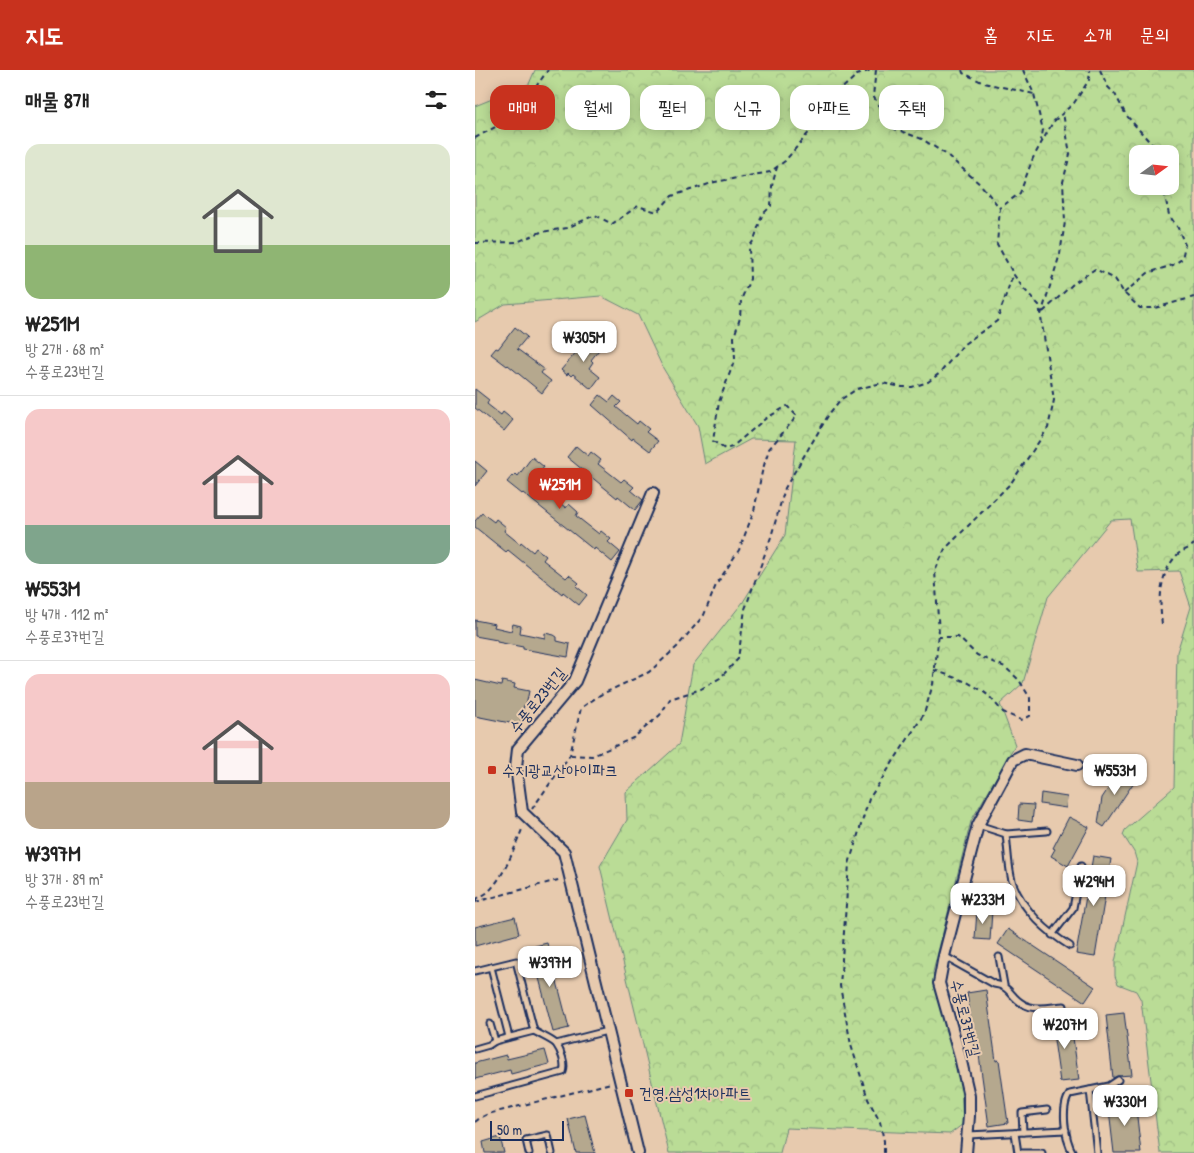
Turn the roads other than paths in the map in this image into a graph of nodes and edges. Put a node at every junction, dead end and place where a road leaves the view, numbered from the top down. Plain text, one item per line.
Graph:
1 (653, 493) dead end
2 (1077, 765) dead end
3 (978, 825) junction
4 (1047, 831) dead end
5 (1006, 834) junction
6 (1081, 866) dead end
7 (1052, 935) junction
8 (1070, 946) dead end
9 (944, 956) junction
10 (999, 957) dead end
11 (491, 967) junction
12 (475, 971) edge
13 (1004, 985) junction
14 (1063, 1006) dead end
15 (490, 1024) dead end
16 (534, 1031) junction
17 (607, 1031) junction
18 (509, 1037) junction
19 (495, 1041) junction
20 (556, 1044) junction
21 (475, 1049) edge
22 (1118, 1080) dead end
23 (1090, 1090) junction
24 (475, 1096) edge
25 (1047, 1110) dead end
26 (1066, 1130) junction
27 (1023, 1132) junction
28 (1015, 1133) junction
29 (968, 1135) junction
30 (529, 1153) edge
31 (552, 1153) edge
32 (638, 1153) edge
33 (966, 1153) edge
34 (1019, 1153) edge
35 (1042, 1153) edge
36 (1073, 1153) edge
37 (1097, 1153) edge

1 - 17 street, 수풍로23번길
2 - 3 street, 수풍로37번길
3 - 5 lane
3 - 9 street, 수풍로37번길
4 - 5 lane
5 - 7 lane
6 - 7 lane
7 - 8 lane
9 - 13 lane
9 - 29 street, 수풍로37번길
10 - 13 lane
11 - 12 lane
11 - 16 lane
11 - 18 lane
13 - 14 lane
15 - 19 lane
16 - 18 lane
16 - 20 lane
17 - 20 lane
17 - 32 street, 수풍로23번길
18 - 19 lane
19 - 21 lane
20 - 24 lane
22 - 23 lane
23 - 26 lane
23 - 37 lane
25 - 27 lane
26 - 27 lane
26 - 36 lane
27 - 28 lane
28 - 29 lane
28 - 34 lane
29 - 33 street, 수풍로37번길
30 - 31 lane
34 - 35 lane

